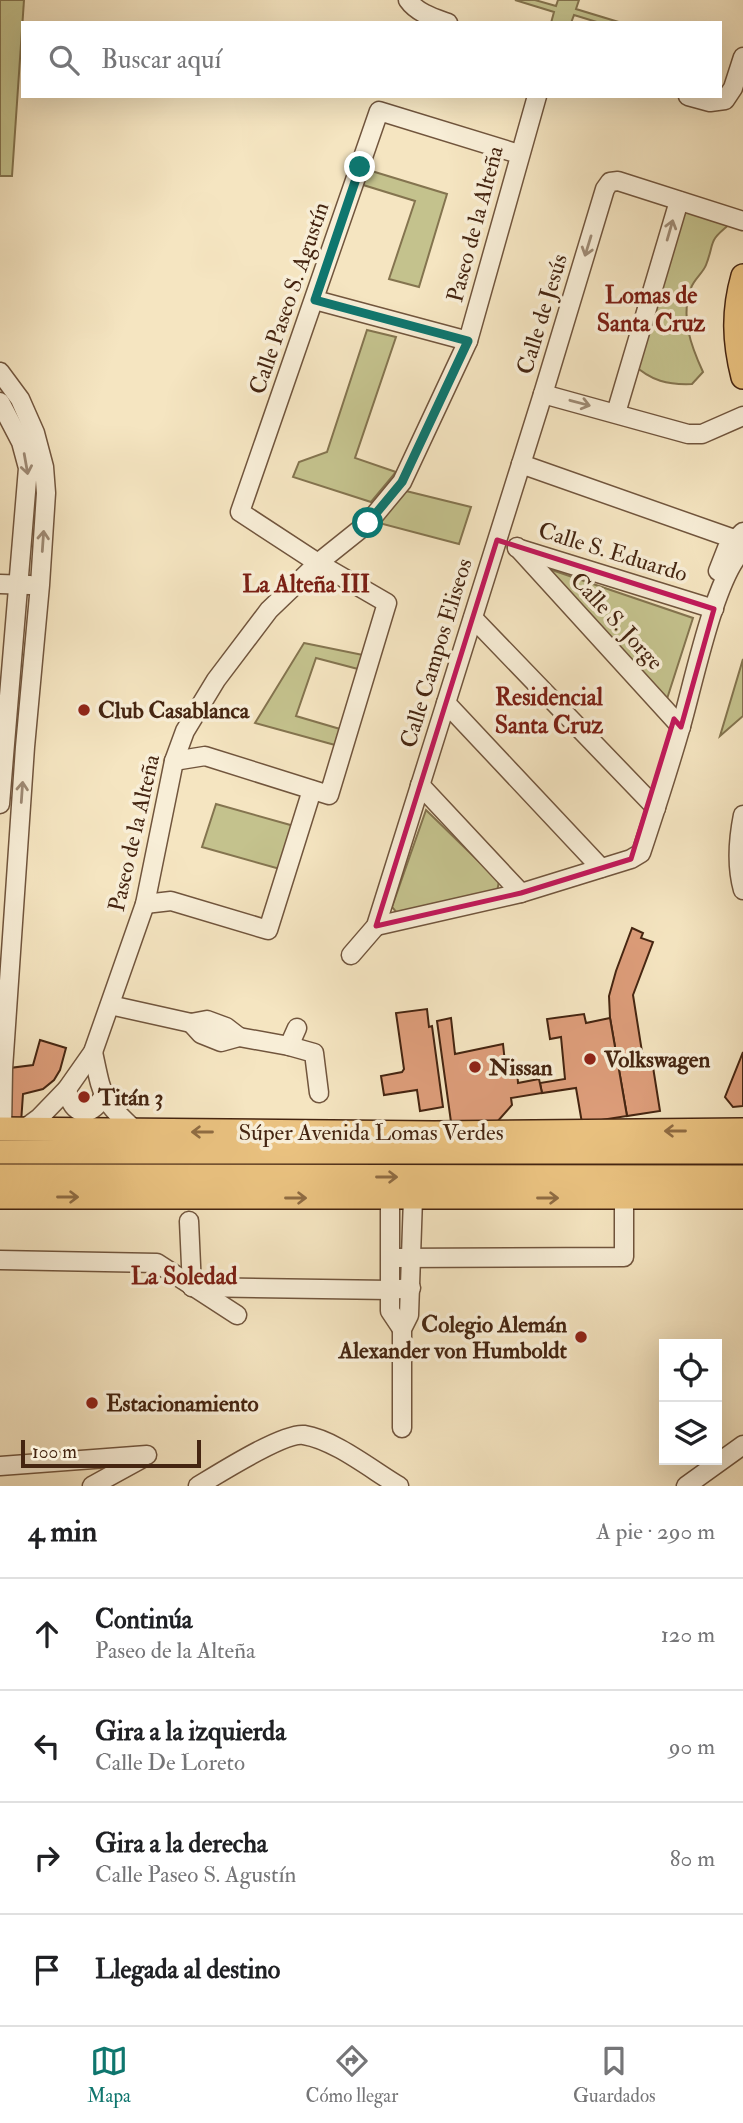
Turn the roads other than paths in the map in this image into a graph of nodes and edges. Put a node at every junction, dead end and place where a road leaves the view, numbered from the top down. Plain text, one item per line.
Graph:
1 (408, 0) edge
2 (442, 21) edge
3 (743, 57) edge
4 (536, 98) edge
5 (695, 98) edge
6 (519, 154) junction
7 (679, 201) junction
8 (743, 221) edge
9 (743, 276) edge
10 (315, 300) junction
11 (468, 341) junction
12 (0, 372) edge
13 (743, 377) edge
14 (543, 394) junction
15 (0, 402) edge
16 (616, 413) junction
17 (743, 416) edge
18 (521, 464) junction
19 (497, 540) junction
20 (740, 541) edge
21 (517, 547) junction
22 (318, 564) junction
23 (0, 584) edge
24 (19, 584) junction
25 (40, 585) junction
26 (8, 602) edge
27 (38, 604) junction
28 (710, 608) junction
29 (473, 618) junction
30 (446, 703) junction
31 (677, 723) junction
32 (185, 731) junction
33 (205, 756) junction
34 (174, 761) junction
35 (420, 785) junction
36 (320, 792) junction
37 (0, 804) edge
38 (653, 805) junction
39 (743, 815) edge
40 (601, 868) junction
41 (152, 878) junction
42 (743, 890) edge
43 (521, 893) junction
44 (171, 901) junction
45 (145, 904) junction
46 (376, 926) junction
47 (351, 956) dead end
48 (110, 1005) junction
49 (297, 1028) dead end
50 (289, 1046) junction
51 (93, 1052) junction
52 (67, 1089) junction
53 (319, 1093) dead end
54 (103, 1097) junction
55 (5, 1126) edge
56 (743, 1130) edge
57 (137, 1132) junction
58 (434, 1133) junction
59 (463, 1150) junction
60 (743, 1152) edge
61 (0, 1176) edge
62 (534, 1177) junction
63 (743, 1177) edge
64 (0, 1197) edge
65 (624, 1197) junction
66 (743, 1197) edge
67 (401, 1198) junction
68 (487, 1198) junction
69 (189, 1221) dead end
70 (391, 1258) junction
71 (411, 1259) junction
72 (0, 1260) edge
73 (192, 1287) junction
74 (411, 1288) junction
75 (390, 1290) junction
76 (237, 1315) dead end
77 (402, 1329) junction
78 (402, 1428) dead end
79 (743, 1445) edge
80 (0, 1466) edge
81 (92, 1486) edge
82 (198, 1486) edge
83 (399, 1486) edge
84 (685, 1486) edge

1 - 2 street
3 - 5 street
4 - 6 street, Paseo de la Alteña
6 - 10 street, Calle Paseo S. Agustín
6 - 11 street, Paseo de la Alteña
7 - 8 street, Calle de Jesús
7 -> 14 street, Calle de Jesús
16 -> 7 street
9 - 13 main road
10 - 11 street
10 - 22 street, Calle Paseo S. Agustín
11 - 22 street, Paseo de la Alteña
25 -> 12 street
14 -> 16 street, Calle de Jesús
14 - 18 street, Calle Campos Eliseos
15 -> 24 street
16 - 17 street, Calle de Jesús
18 - 19 street, Calle Campos Eliseos
18 - 20 street
19 - 21 street, Calle S. Eduardo
19 - 29 street, Calle Campos Eliseos
20 - 28 street
21 - 28 street, Calle S. Eduardo
21 - 31 street, Calle S. Jorge
22 - 32 street, Paseo de la Alteña
22 - 36 street
23 - 24 street
24 - 25 street
24 - 26 street
25 - 27 street
26 - 27 street
26 - 37 street
55 -> 27 street
28 - 31 street
29 - 30 street, Calle Campos Eliseos
29 - 38 street
30 - 35 street, Calle Campos Eliseos
30 - 40 street
31 - 38 street
32 - 33 street
32 - 34 street, Paseo de la Alteña
33 - 34 street
33 - 36 street
34 - 41 street, Paseo de la Alteña
35 - 43 street
35 - 46 street, Calle Campos Eliseos
36 - 44 street
38 - 40 street
39 - 42 street
40 - 43 street
41 - 44 street
41 - 45 street, Paseo de la Alteña
43 - 46 street
44 - 45 street
45 - 48 street, Paseo de la Alteña
46 - 47 street, Calle Campos Eliseos
48 - 50 street
48 - 51 street, Paseo de la Alteña
49 - 50 street
50 - 53 street
51 - 52 street, Paseo de la Alteña
51 - 54 street
52 - 54 street
52 - 55 street, Paseo de la Alteña
54 - 57 street
55 - 57 main road, Súper Avenida Lomas Verdes
55 - 59 main road, Súper Avenida Lomas Verdes
56 -> 58 main road, Súper Avenida Lomas Verdes
58 -> 57 main road, Súper Avenida Lomas Verdes
58 - 59 main road
59 - 60 main road, Súper Avenida Lomas Verdes
61 -> 62 main road, Súper Avenida Lomas Verdes
62 - 63 main road, Súper Avenida Lomas Verdes
62 - 68 main road
64 -> 67 main road
65 - 66 main road
68 -> 65 main road
65 - 71 street
67 - 68 main road
67 - 70 street
67 - 71 street
69 - 73 street
70 - 71 street
70 - 75 street
71 - 74 street
72 - 73 street
73 - 75 street
73 - 76 street
74 - 75 street
74 - 77 street
75 - 77 street
77 - 78 street
79 - 84 street
80 - 81 street
82 - 83 street

